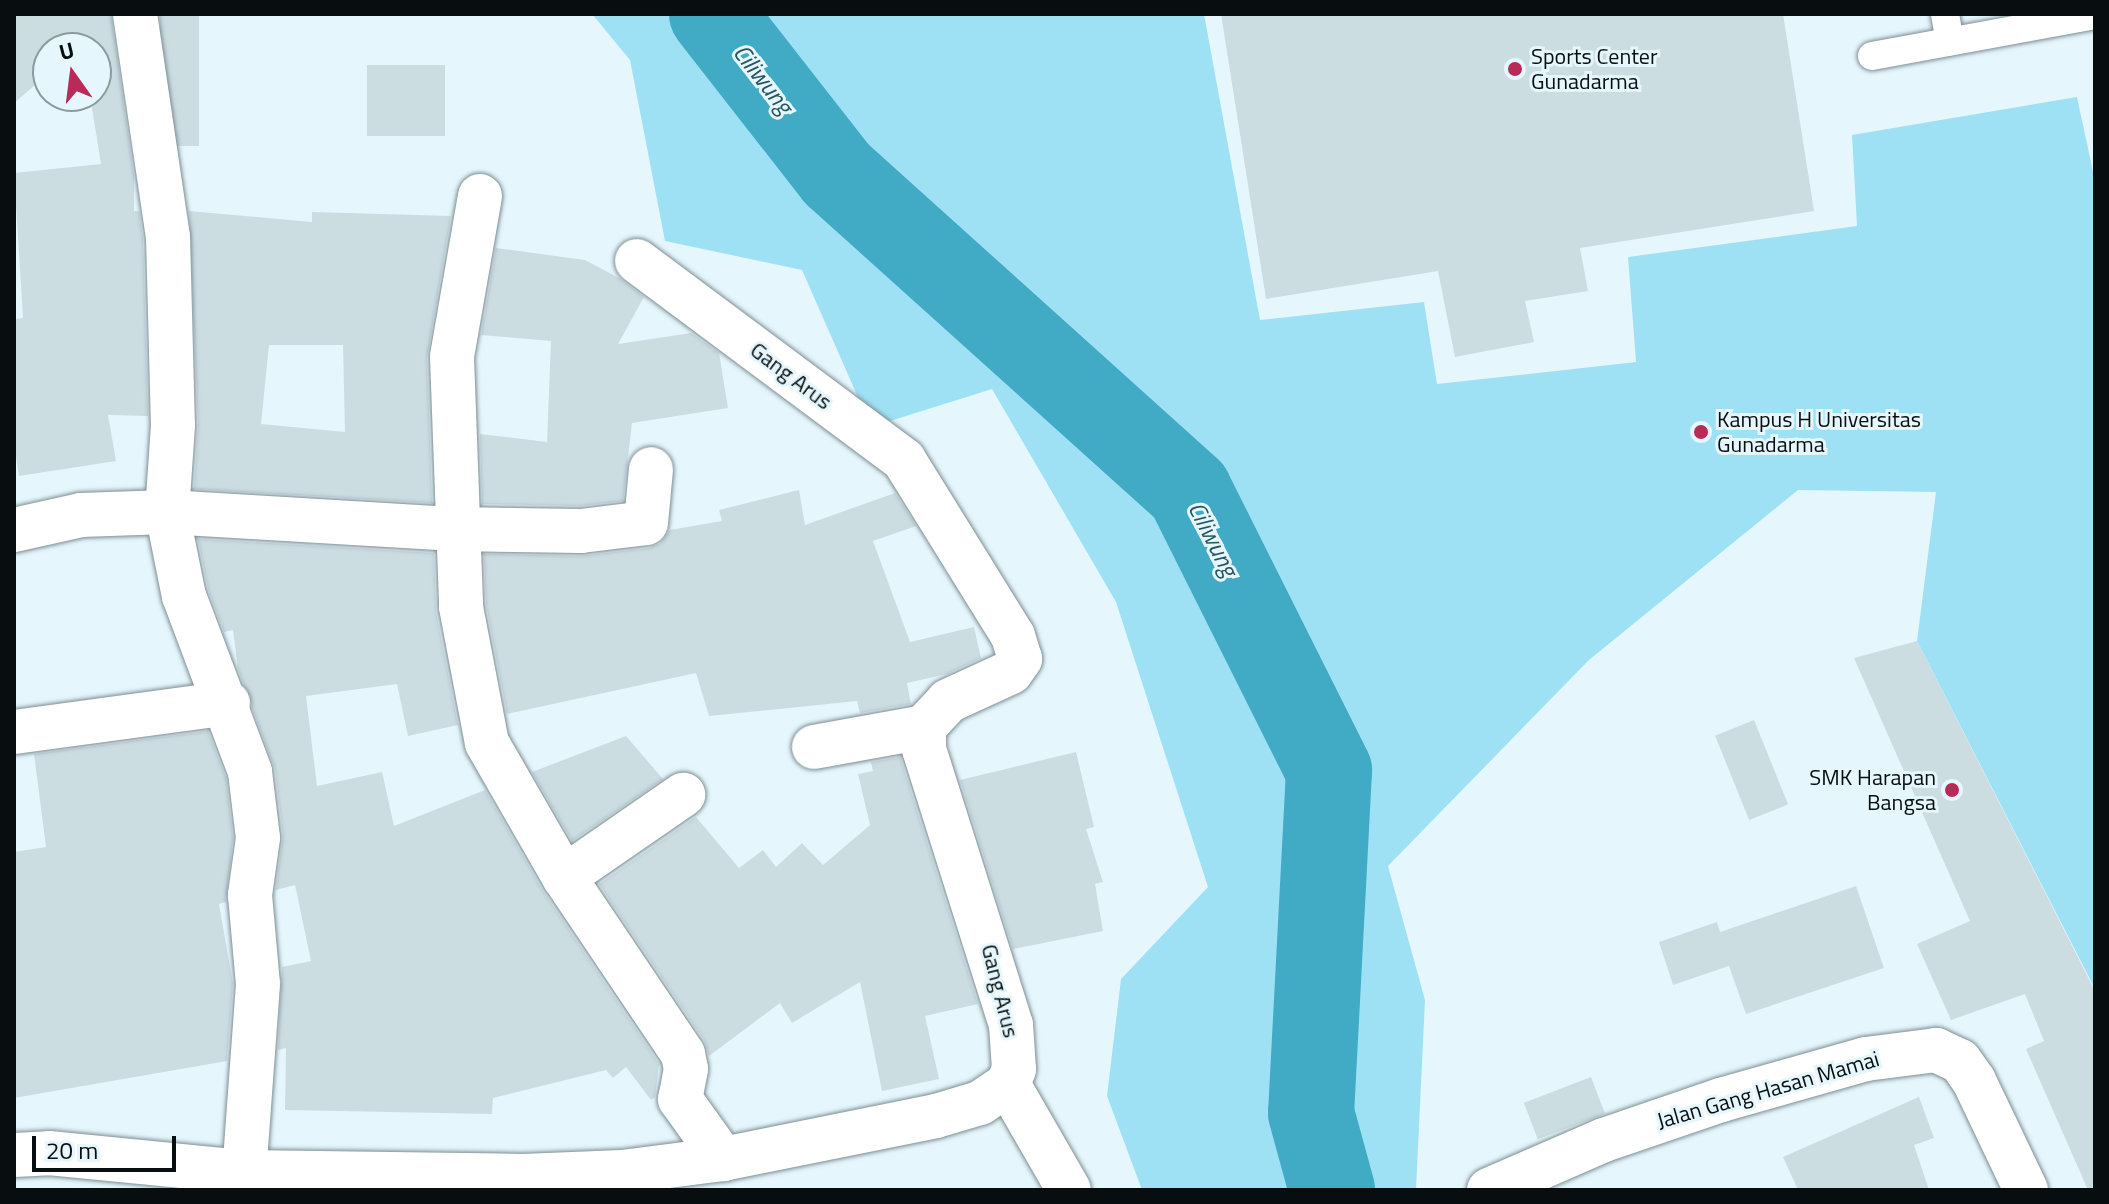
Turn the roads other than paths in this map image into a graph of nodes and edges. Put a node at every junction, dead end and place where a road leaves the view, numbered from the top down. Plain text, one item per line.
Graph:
1 (135, 14) edge
2 (1945, 14) edge
3 (2095, 15) edge
4 (1950, 42) junction
5 (1872, 56) dead end
6 (480, 196) dead end
7 (637, 261) dead end
8 (651, 469) dead end
9 (167, 512) junction
10 (456, 529) junction
11 (14, 530) edge
12 (228, 703) junction
13 (924, 727) junction
14 (14, 732) edge
15 (814, 747) dead end
16 (683, 795) dead end
17 (564, 877) junction
18 (1008, 1084) junction
19 (14, 1155) edge
20 (723, 1159) junction
21 (244, 1181) edge
22 (524, 1183) edge
23 (1069, 1190) edge
24 (1489, 1190) edge
25 (2026, 1190) edge

1 - 9 street
2 - 4 lane
3 - 4 lane
4 - 5 lane
6 - 10 street
7 - 13 street, Gang Arus
8 - 10 street
9 - 10 street
9 - 11 street
9 - 12 street
10 - 17 street
12 - 14 street
12 - 21 street
13 - 15 street
13 - 18 street, Gang Arus
16 - 17 street
17 - 20 street
18 - 20 street
18 - 23 street
19 - 21 street
20 - 22 street
21 - 22 street
24 - 25 street, Jalan Gang Hasan Mamai

